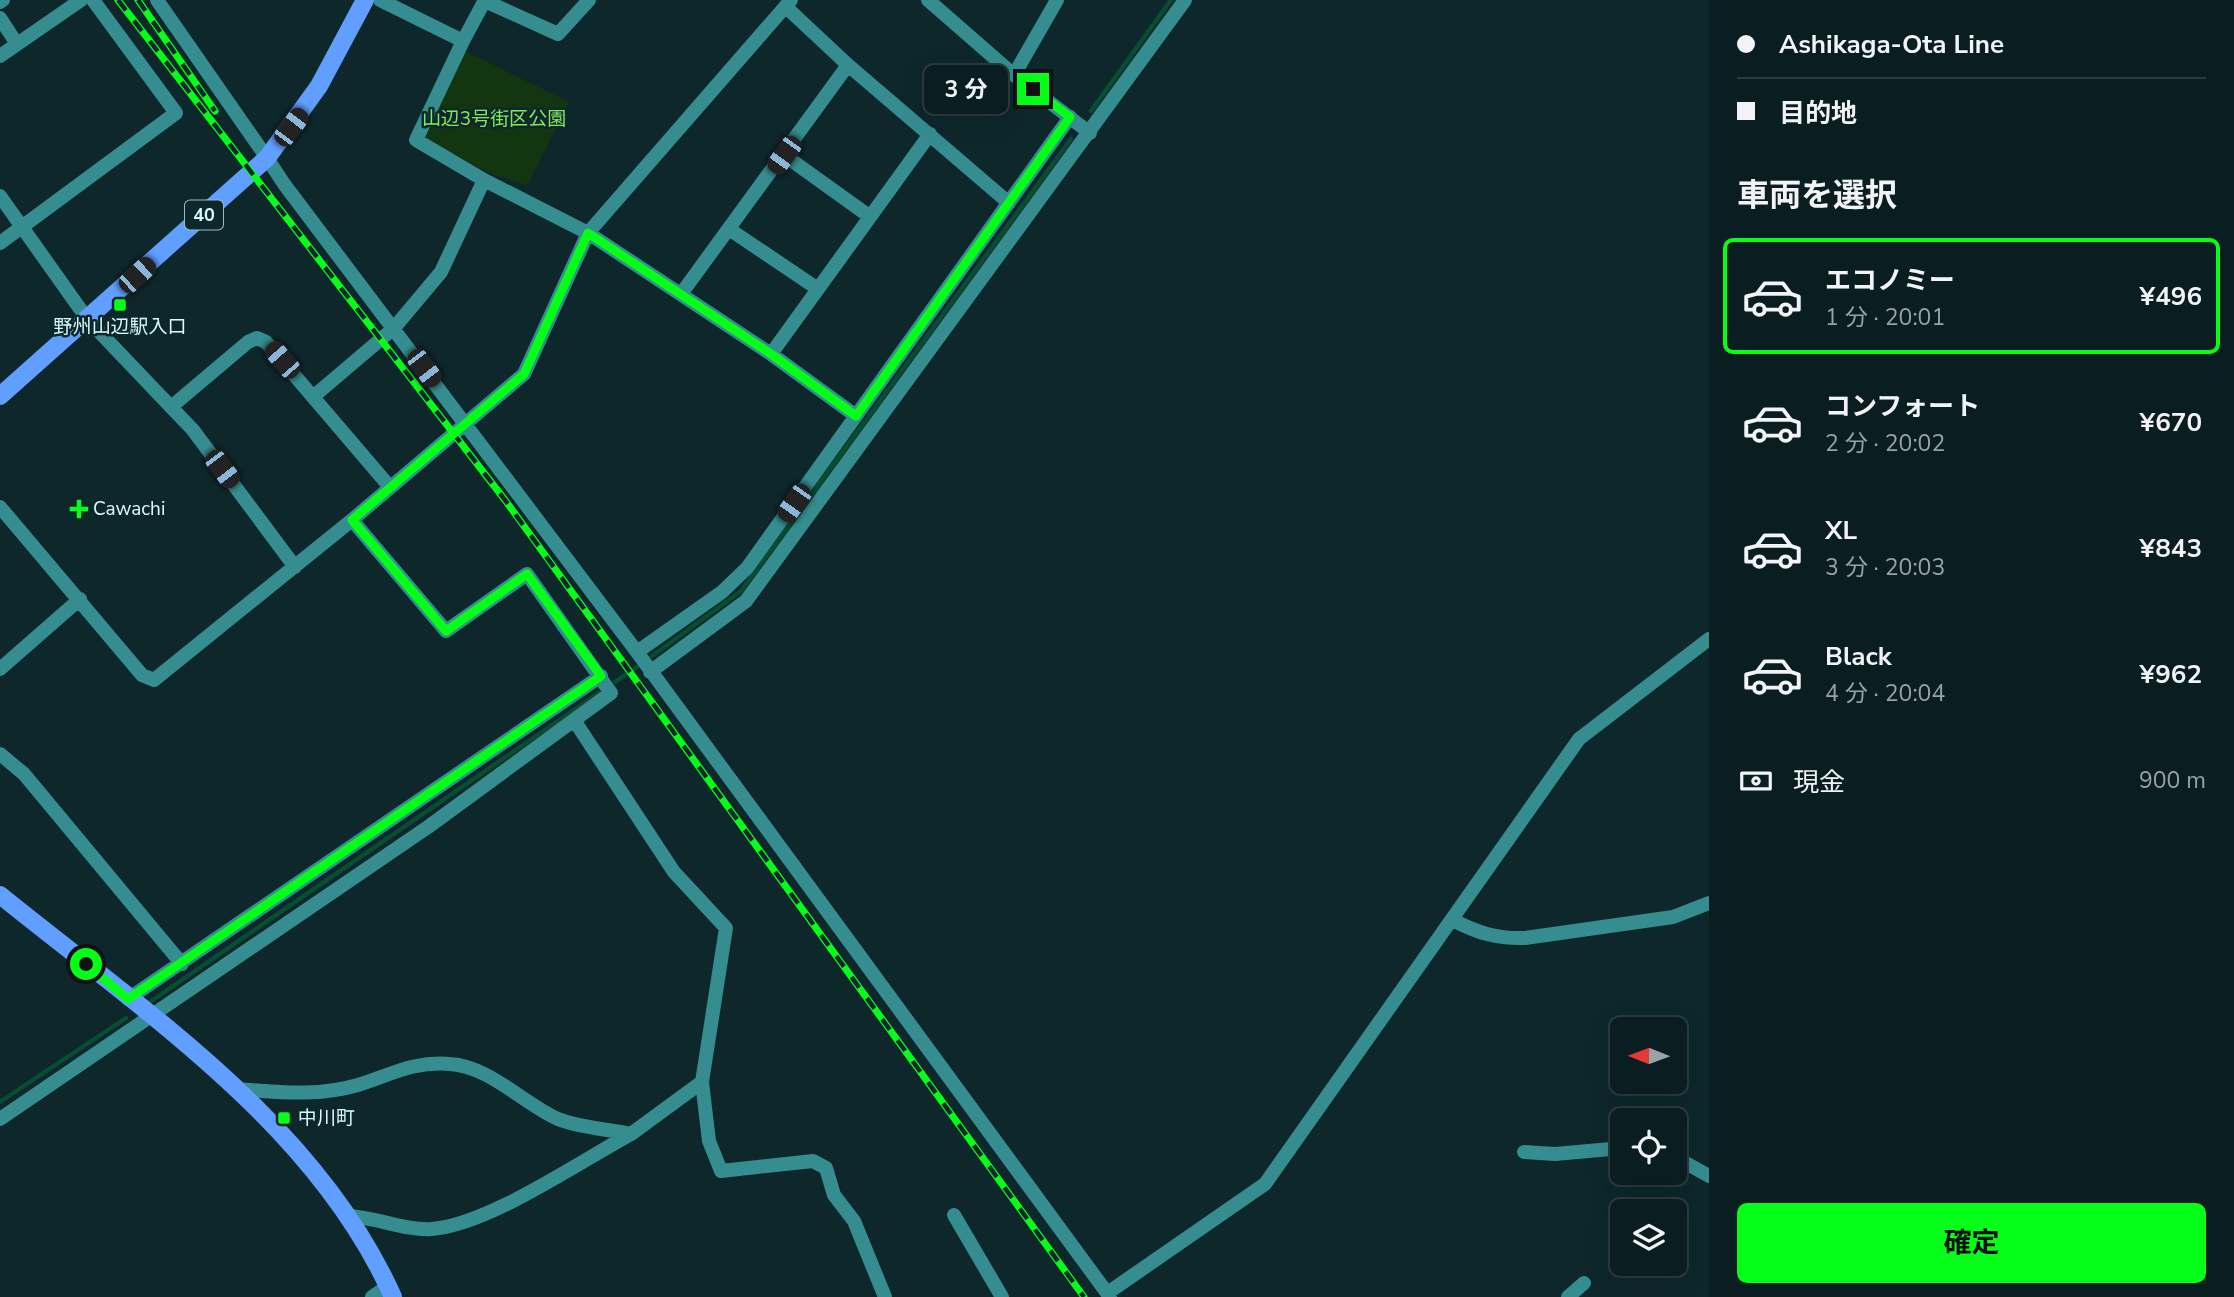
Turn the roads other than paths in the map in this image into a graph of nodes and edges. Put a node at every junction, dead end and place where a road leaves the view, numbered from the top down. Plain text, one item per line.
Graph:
1 (81, 0) edge
2 (93, 0) edge
3 (157, 0) edge
4 (365, 0) edge
5 (380, 0) edge
6 (589, 0) edge
7 (928, 0) edge
8 (1057, 0) edge
9 (1185, 0) edge
10 (485, 1) edge
11 (789, 3) edge
12 (0, 19) edge
13 (463, 41) junction
14 (17, 44) junction
15 (0, 56) edge
16 (848, 65) junction
17 (1014, 75) junction
18 (1070, 117) junction
19 (1090, 133) junction
20 (930, 134) junction
21 (784, 155) junction
22 (267, 158) junction
23 (484, 180) junction
24 (0, 196) edge
25 (1009, 203) junction
26 (869, 216) junction
27 (21, 227) junction
28 (729, 229) junction
29 (588, 233) junction
30 (0, 243) edge
31 (818, 289) junction
32 (681, 294) junction
33 (88, 320) junction
34 (394, 327) junction
35 (771, 354) junction
36 (0, 396) edge
37 (314, 396) junction
38 (171, 407) junction
39 (856, 416) junction
40 (466, 425) junction
41 (389, 486) junction
42 (0, 507) edge
43 (352, 520) junction
44 (5, 523) edge
45 (295, 567) junction
46 (80, 599) junction
47 (1709, 639) edge
48 (636, 652) junction
49 (0, 669) edge
50 (650, 672) junction
51 (601, 676) junction
52 (574, 720) junction
53 (0, 754) edge
54 (0, 895) edge
55 (1709, 903) edge
56 (1453, 920) junction
57 (182, 964) junction
58 (128, 999) junction
59 (151, 1017) junction
60 (702, 1082) junction
61 (236, 1089) junction
62 (0, 1119) edge
63 (631, 1134) junction
64 (1610, 1149) edge
65 (1524, 1152) dead end
66 (1687, 1164) edge
67 (1709, 1176) edge
68 (954, 1215) dead end
69 (347, 1216) junction
70 (1584, 1283) dead end
71 (391, 1291) edge
72 (1110, 1295) edge
73 (372, 1297) edge
74 (885, 1297) edge
75 (1002, 1297) edge
76 (1568, 1297) edge

1 - 14 street
2 - 27 street
3 - 22 street
4 - 22 main road, 40
5 - 13 street
6 - 10 street
7 - 17 street
8 - 17 street
9 - 19 street
10 - 13 street
11 - 16 street
11 - 29 street
12 - 14 street
13 - 23 street
14 - 15 street
16 - 20 street
16 - 21 street
17 - 18 street
18 - 19 street
18 - 25 street
19 - 50 street
20 - 25 street
20 - 26 street
21 - 26 street
21 - 28 street
22 - 33 main road, 40
22 - 34 street
23 - 29 street
23 - 34 street
24 - 27 street
25 - 39 street
26 - 31 street
27 - 30 street
27 - 33 street
28 - 31 street
28 - 32 street
29 - 32 street
29 - 40 street
31 - 35 street
32 - 35 street
33 - 36 main road, 40
33 - 38 street
34 - 37 street
34 - 40 street
35 - 39 street
37 - 38 street
37 - 41 street
38 - 45 street
39 - 48 street
40 - 41 street
40 - 48 street
41 - 43 street
42 - 44 street
43 - 45 street
43 - 51 street
44 - 46 street
45 - 46 street
46 - 49 street
47 - 56 street
48 - 50 street
50 - 72 street
51 - 52 street
51 - 57 street
52 - 59 street
52 - 60 street
53 - 57 street
54 - 58 main road
55 - 56 street
56 - 72 street
57 - 58 street
58 - 59 main road
59 - 61 main road
59 - 62 street
60 - 63 street
60 - 74 street
61 - 63 street
61 - 69 main road
63 - 69 street
64 - 65 street
66 - 67 street
68 - 75 street
69 - 71 main road
70 - 76 street
71 - 73 street

